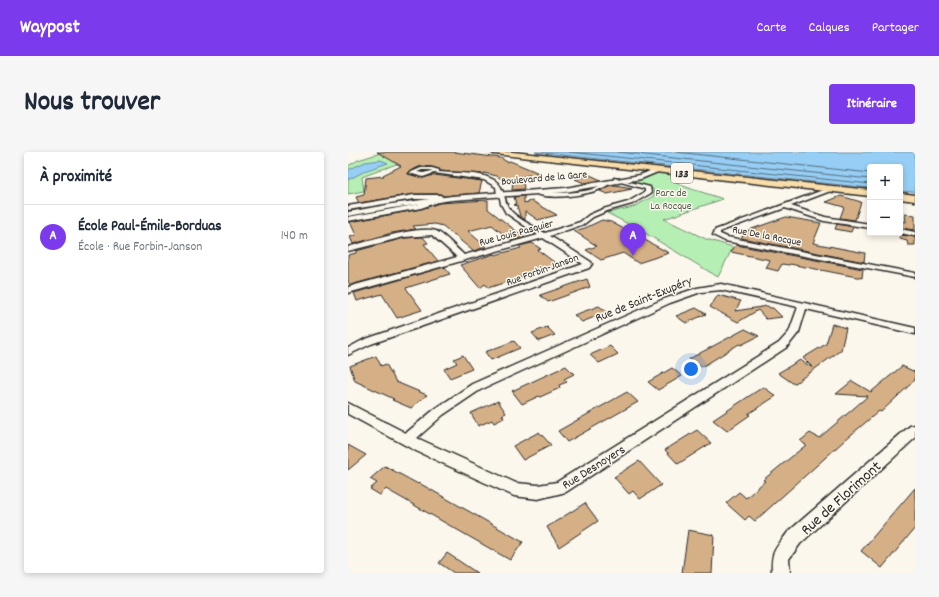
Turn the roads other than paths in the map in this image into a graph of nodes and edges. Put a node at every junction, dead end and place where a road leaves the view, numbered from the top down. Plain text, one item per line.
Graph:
1 (494, 152) edge
2 (646, 169) junction
3 (658, 170) junction
4 (436, 172) dead end
5 (618, 180) junction
6 (831, 189) junction
7 (867, 193) edge
8 (500, 194) junction
9 (903, 196) edge
10 (440, 198) junction
11 (915, 198) edge
12 (785, 206) junction
13 (348, 208) edge
14 (348, 211) edge
15 (348, 214) edge
16 (348, 219) edge
17 (867, 226) edge
18 (903, 232) edge
19 (915, 234) edge
20 (544, 236) junction
21 (348, 249) edge
22 (462, 258) junction
23 (915, 275) edge
24 (348, 290) edge
25 (802, 305) junction
26 (915, 330) edge
27 (348, 352) edge
28 (348, 408) edge
29 (915, 430) edge
30 (407, 439) junction
31 (781, 573) edge

1 - 2 main road, 133
2 - 3 main road, 133
2 - 5 street, Boulevard de la Gare
3 - 5 street, Boulevard de la Gare
3 - 6 main road, 133
4 - 8 street, Rue Forbin-Janson
5 - 8 street, Boulevard de la Gare
5 - 8 street, Boulevard de la Gare
5 - 20 street, Rue Louis Pasquier
6 - 7 main road, 133
6 - 12 street, Rue De la Rocque
8 - 10 street, Boulevard de la Gare
8 - 20 street, Rue Forbin-Janson
9 - 11 main road
10 - 13 street, Boulevard de la Gare
10 - 14 street, Boulevard de la Gare
10 - 15 street, Boulevard de la Gare
10 - 16 street, Boulevard de la Gare
12 - 17 street
12 - 23 street, Rue De la Rocque
18 - 19 street
20 - 22 street, Rue Louis Pasquier
20 - 27 street, Rue Forbin-Janson
21 - 22 street
22 - 24 street, Rue Louis Pasquier
25 - 26 street, Rue de Saint-Exupéry
25 - 30 street, Rue de Saint-Exupéry
25 - 30 street, Rue Desnoyers
28 - 30 street, Rue Desnoyers
29 - 31 street, Rue de Florimont

